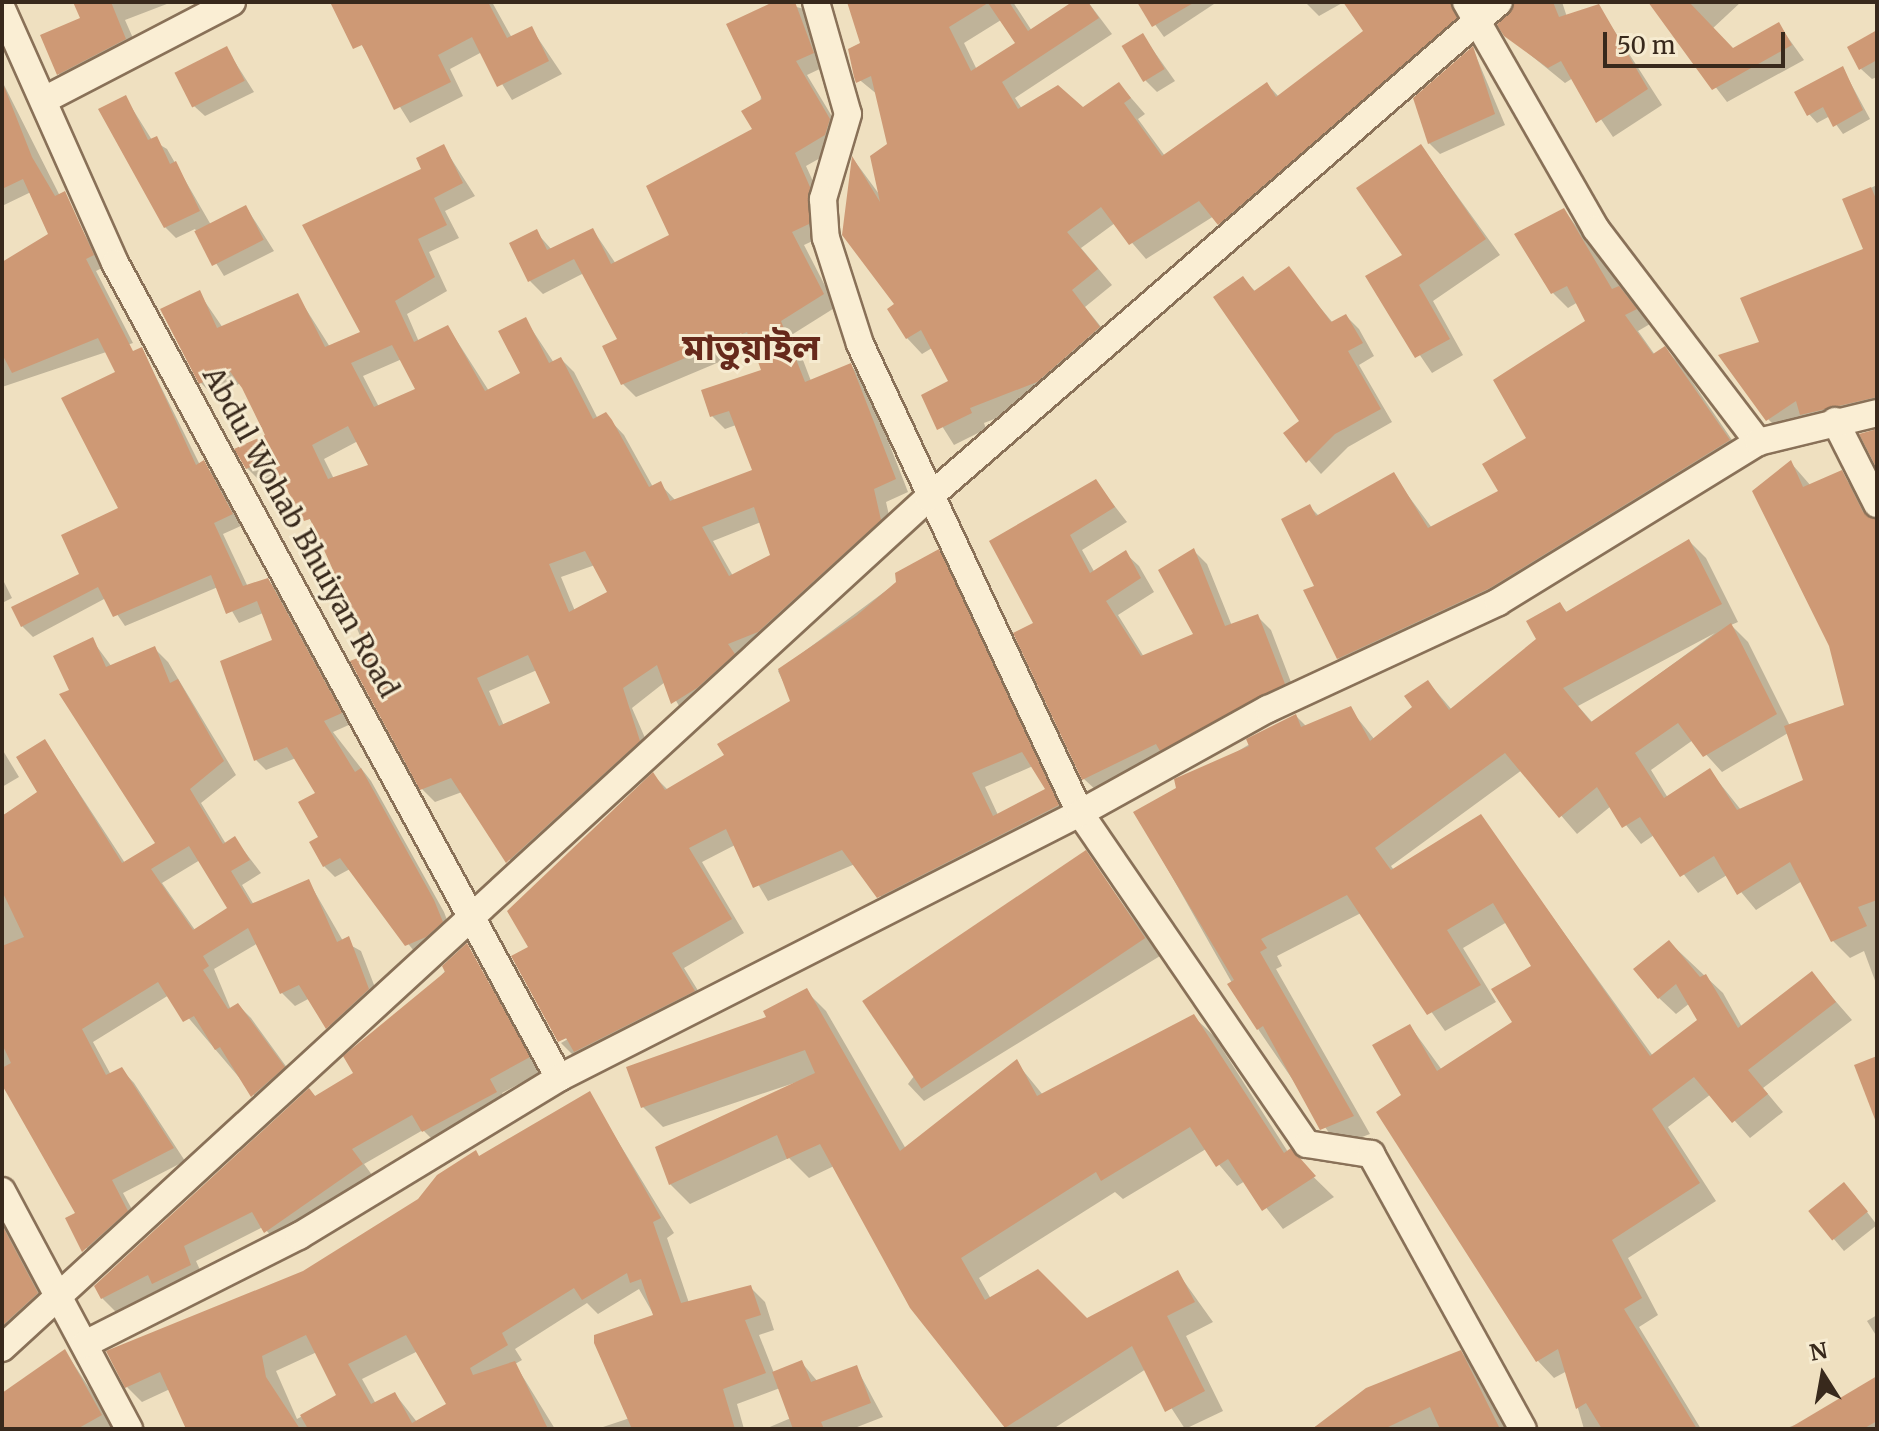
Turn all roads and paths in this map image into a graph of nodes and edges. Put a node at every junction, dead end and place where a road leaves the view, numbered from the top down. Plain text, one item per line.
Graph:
1 (232, 2) edge
2 (816, 2) edge
3 (1499, 2) edge
4 (2, 9) edge
5 (1472, 12) edge
6 (44, 100) junction
7 (1877, 413) edge
8 (1835, 421) junction
9 (1758, 442) junction
10 (928, 498) junction
11 (1877, 504) edge
12 (1080, 813) junction
13 (474, 913) junction
14 (559, 1078) junction
15 (2, 1191) edge
16 (57, 1305) junction
17 (85, 1344) junction
18 (2, 1348) edge
19 (129, 1429) edge
20 (1523, 1429) edge

1 - 6 street
2 - 10 street
3 - 5 street
4 - 6 street, Abdul Wohab Bhuiyan Road
5 - 9 street
5 - 10 street
6 - 13 street, Abdul Wohab Bhuiyan Road
7 - 8 street
8 - 9 street
8 - 11 street
9 - 12 street
10 - 12 street
10 - 13 street
12 - 14 street
12 - 20 street
13 - 14 street, Abdul Wohab Bhuiyan Road
13 - 16 street
14 - 17 street
15 - 16 street
16 - 17 street
16 - 18 street
17 - 19 street

